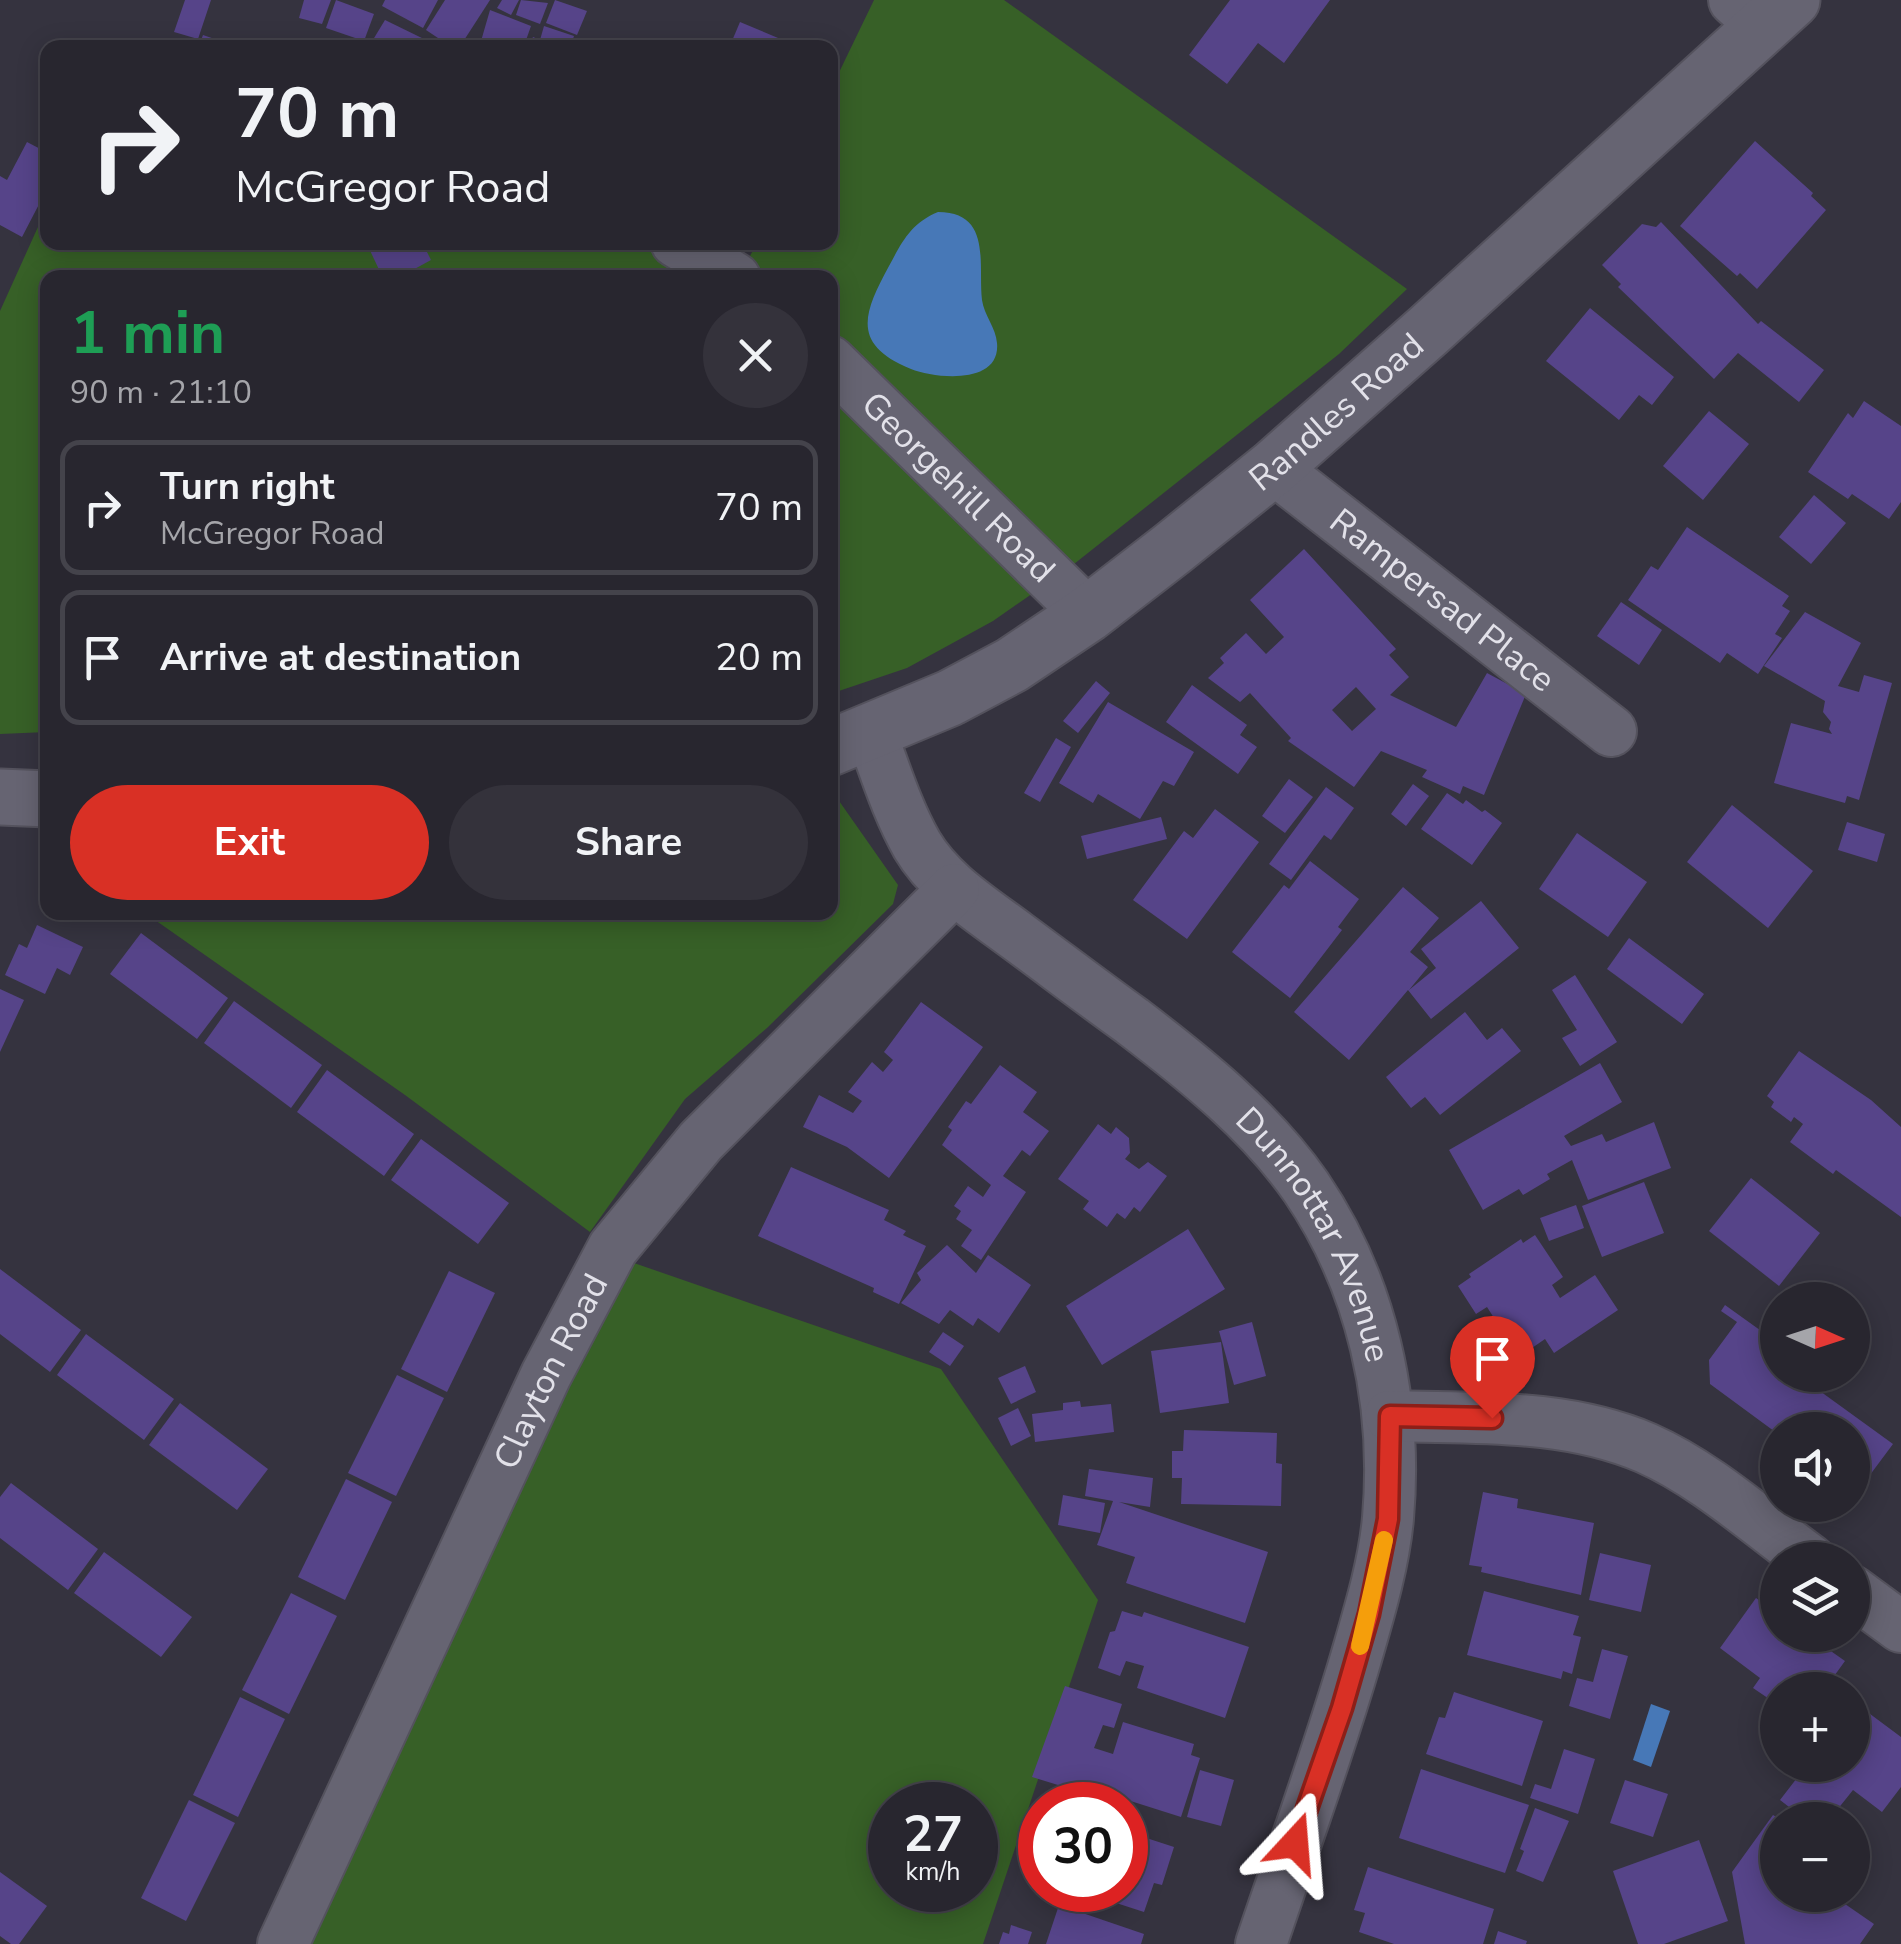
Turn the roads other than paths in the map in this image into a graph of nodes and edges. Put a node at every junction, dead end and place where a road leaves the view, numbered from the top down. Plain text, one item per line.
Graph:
1 (1762, 8) edge
2 (689, 250) edge
3 (722, 270) edge
4 (838, 369) edge
5 (1272, 468) junction
6 (1088, 614) junction
7 (1611, 731) dead end
8 (851, 740) edge
9 (0, 796) edge
10 (40, 798) edge
11 (954, 889) junction
12 (1390, 1416) junction
13 (1784, 1542) edge
14 (1870, 1604) edge
15 (1901, 1627) edge
16 (283, 1944) edge
17 (1260, 1944) edge

1 - 5 street, Randles Road
2 - 3 street
4 - 6 street, Georgehill Road
5 - 6 street, Randles Road
5 - 7 street, Rampersad Place
6 - 8 street, Randles Road
8 - 11 street, Dunnottar Avenue
9 - 10 street
11 - 12 street, Dunnottar Avenue
11 - 16 street, Clayton Road
12 - 13 street
12 - 17 street, Dunnottar Avenue
14 - 15 street

